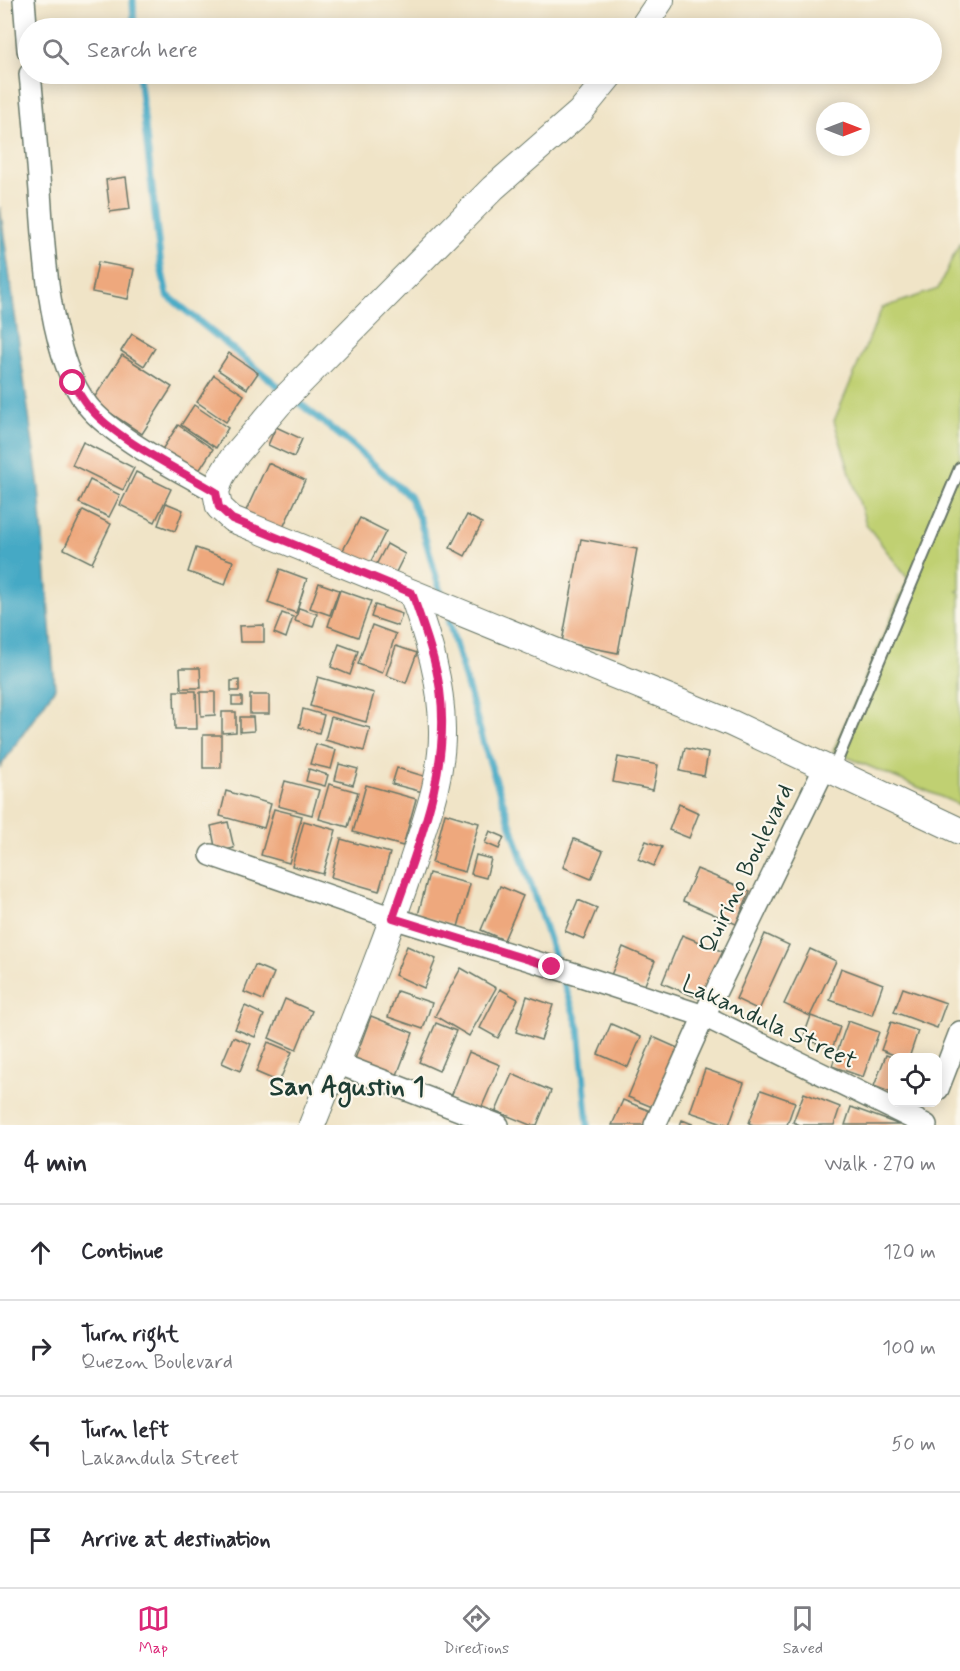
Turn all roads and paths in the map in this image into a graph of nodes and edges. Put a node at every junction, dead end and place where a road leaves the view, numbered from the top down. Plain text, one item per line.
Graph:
1 (24, 0) edge
2 (661, 0) edge
3 (25, 18) edge
4 (649, 18) edge
5 (31, 84) edge
6 (603, 84) edge
7 (960, 468) edge
8 (216, 492) junction
9 (412, 593) junction
10 (829, 768) junction
11 (960, 831) edge
12 (211, 855) dead end
13 (393, 918) junction
14 (704, 1016) junction
15 (960, 1032) edge
16 (337, 1063) junction
17 (942, 1079) edge
18 (930, 1107) edge
19 (312, 1125) edge
20 (498, 1125) edge
21 (655, 1125) edge
22 (924, 1125) edge

1 - 3 street
2 - 4 street
5 - 8 street
6 - 8 street
7 - 10 lane
8 - 9 street
9 - 10 street
9 - 13 street
10 - 11 street
10 - 14 street, Quirino Boulevard
12 - 13 street, Lakandula Street
13 - 14 street, Lakandula Street
13 - 16 street
14 - 21 street, Quirino Boulevard
14 - 22 street, Lakandula Street
15 - 17 street
16 - 19 street
16 - 20 street
18 - 22 street

